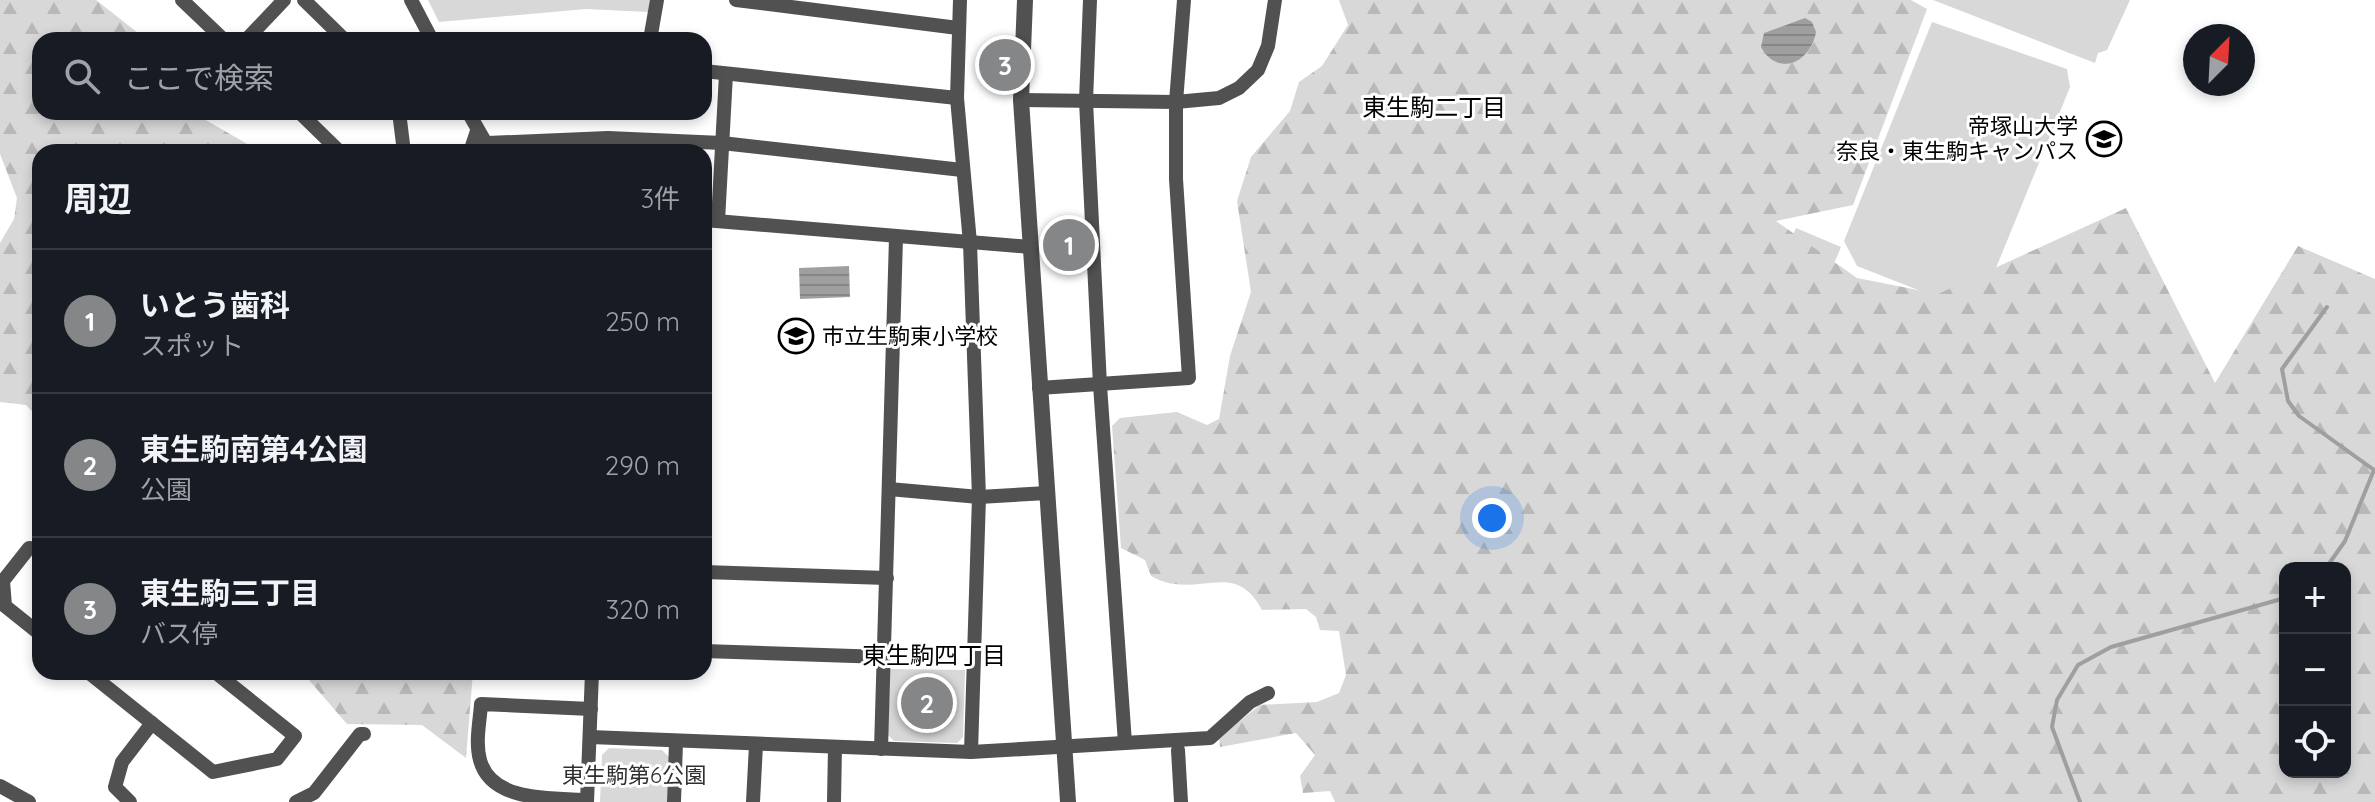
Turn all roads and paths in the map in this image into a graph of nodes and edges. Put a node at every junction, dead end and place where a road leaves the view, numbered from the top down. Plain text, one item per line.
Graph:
1 (182, 0) edge
2 (284, 0) edge
3 (304, 0) edge
4 (404, 0) edge
5 (657, 0) edge
6 (736, 0) edge
7 (960, 0) edge
8 (1025, 0) edge
9 (1090, 0) edge
10 (1184, 0) edge
11 (1275, 0) edge
12 (414, 6) edge
13 (958, 28) junction
14 (216, 32) edge
15 (254, 32) edge
16 (337, 32) edge
17 (428, 32) edge
18 (651, 32) edge
19 (712, 72) edge
20 (726, 74) junction
21 (957, 98) junction
22 (1021, 100) junction
23 (1086, 101) junction
24 (1176, 102) junction
25 (307, 120) edge
26 (400, 120) edge
27 (472, 120) edge
28 (477, 131) junction
29 (722, 143) junction
30 (332, 144) edge
31 (403, 144) edge
32 (473, 144) edge
33 (486, 144) edge
34 (537, 144) edge
35 (962, 170) junction
36 (712, 213) edge
37 (712, 220) edge
38 (896, 238) junction
39 (970, 243) junction
40 (1030, 247) junction
41 (1100, 385) junction
42 (1039, 388) junction
43 (889, 489) junction
44 (1047, 493) junction
45 (979, 497) junction
46 (32, 548) edge
47 (712, 572) edge
48 (887, 578) junction
49 (32, 628) edge
50 (712, 651) edge
51 (884, 657) junction
52 (98, 680) edge
53 (225, 680) edge
54 (592, 680) edge
55 (1268, 693) dead end
56 (591, 709) junction
57 (152, 723) junction
58 (364, 734) dead end
59 (590, 737) junction
60 (676, 742) junction
61 (1125, 743) junction
62 (756, 745) junction
63 (1064, 746) junction
64 (835, 748) junction
65 (881, 749) junction
66 (1178, 750) dead end
67 (971, 752) junction
68 (0, 786) edge
69 (587, 801) edge
70 (29, 802) edge
71 (130, 802) edge
72 (296, 802) edge
73 (674, 802) edge
74 (753, 802) edge
75 (834, 802) edge
76 (1068, 802) edge
77 (1181, 802) edge

1 - 14 street
2 - 15 street
3 - 16 street
4 - 12 street
5 - 18 street
6 - 13 street
7 - 13 street
8 - 22 street
9 - 23 street
10 - 24 street
11 - 24 street
12 - 17 street
13 - 21 street
19 - 20 street
20 - 21 street
20 - 29 street
21 - 35 street
22 - 23 street
22 - 40 street
23 - 24 street
23 - 41 street
24 - 41 street
25 - 30 street
26 - 31 street
27 - 28 street
28 - 32 street
28 - 33 street
29 - 34 street
29 - 35 street
29 - 36 street
35 - 39 street
37 - 38 street
38 - 39 street
38 - 43 street
39 - 40 street
39 - 45 street
40 - 42 street
41 - 42 street
41 - 61 street
42 - 44 street
43 - 45 street
43 - 48 street
44 - 45 street
44 - 63 street
45 - 67 street
46 - 49 street
47 - 48 street
48 - 51 street
50 - 51 street
51 - 65 street
52 - 57 street
53 - 57 street
54 - 56 street
55 - 61 street
56 - 59 street
56 - 69 street
57 - 71 street
58 - 72 street
59 - 60 street
59 - 69 street
60 - 62 street
60 - 73 street
61 - 63 street
62 - 64 street
62 - 74 street
63 - 67 street
63 - 76 street
64 - 65 street
64 - 75 street
65 - 67 street
66 - 77 street
68 - 70 street

